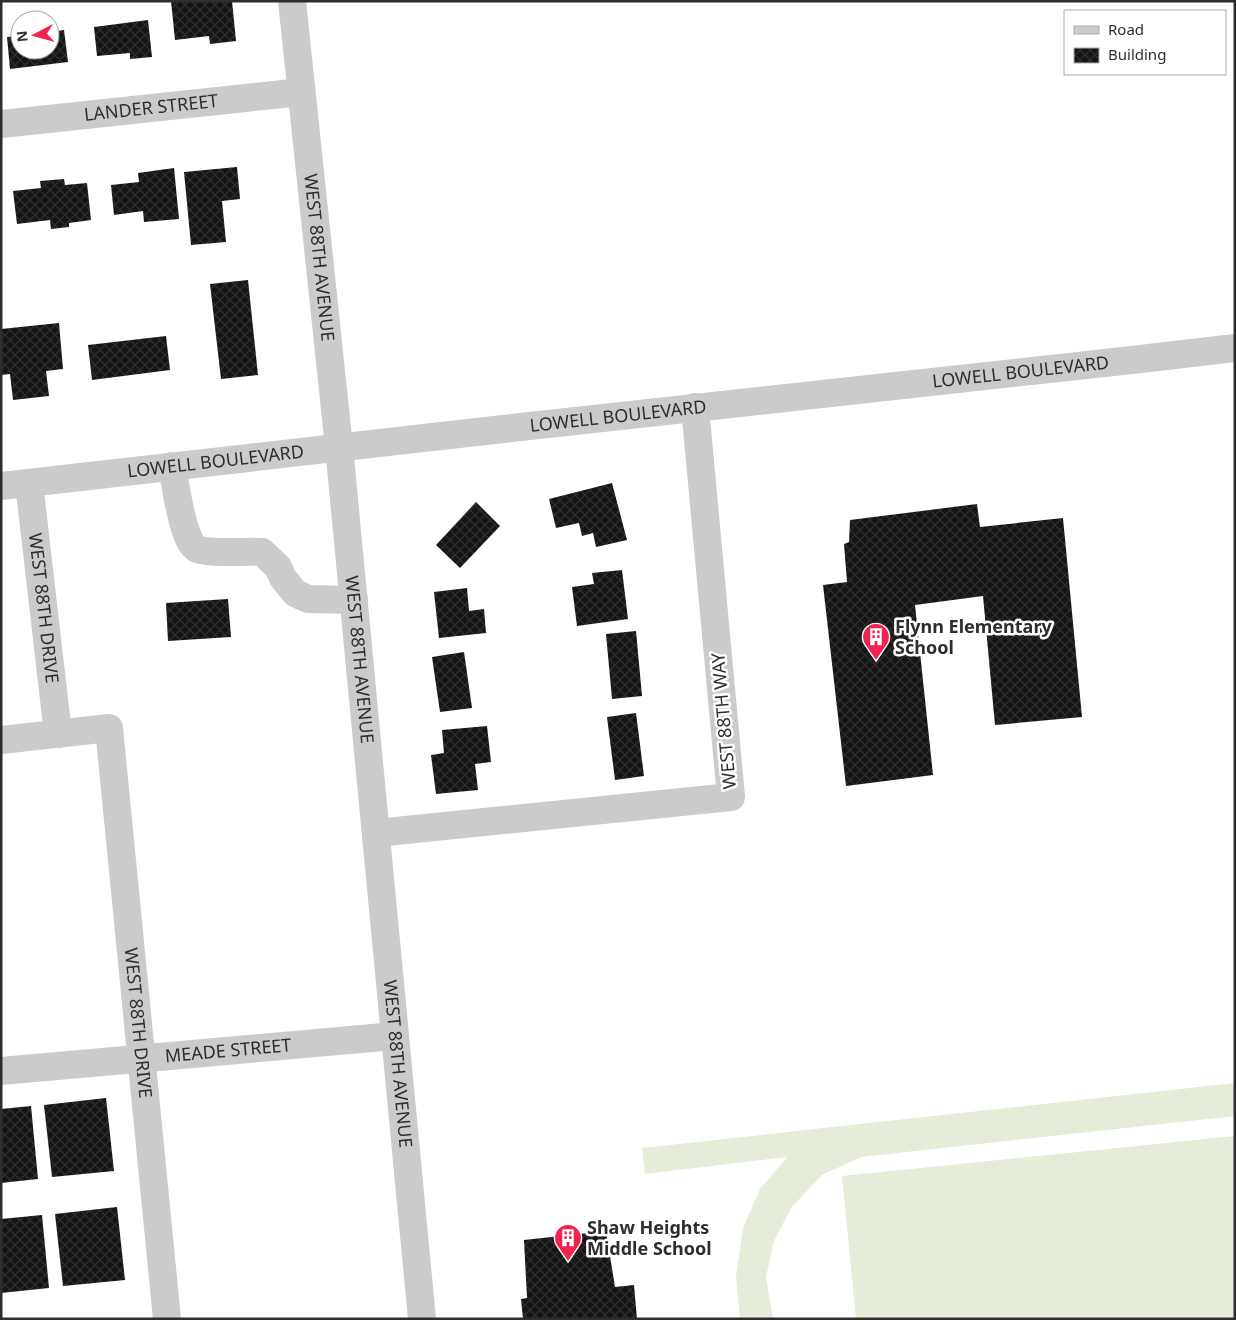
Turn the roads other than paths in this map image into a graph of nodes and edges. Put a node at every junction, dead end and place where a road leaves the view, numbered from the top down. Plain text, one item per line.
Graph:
1 (292, 1) edge
2 (301, 92) junction
3 (1, 124) edge
4 (1235, 348) edge
5 (694, 407) junction
6 (339, 447) junction
7 (172, 466) junction
8 (29, 483) junction
9 (1, 486) edge
10 (354, 600) junction
11 (58, 734) junction
12 (1, 740) edge
13 (376, 833) junction
14 (396, 1036) junction
15 (141, 1059) junction
16 (1, 1071) edge
17 (167, 1319) edge
18 (422, 1319) edge

1 - 2 street, WEST 88TH AVENUE
2 - 3 street, LANDER STREET
2 - 6 street, WEST 88TH AVENUE
4 - 5 street, LOWELL BOULEVARD
5 - 6 street, LOWELL BOULEVARD
5 - 13 street, WEST 88TH WAY
6 - 7 street, LOWELL BOULEVARD
6 - 10 street, WEST 88TH AVENUE
7 - 8 street, LOWELL BOULEVARD
7 - 10 street
8 - 9 street, LOWELL BOULEVARD
8 - 11 street, WEST 88TH DRIVE
10 - 13 street, WEST 88TH AVENUE
11 - 12 street
11 - 15 street, WEST 88TH DRIVE
13 - 14 street, WEST 88TH AVENUE
14 - 15 street, MEADE STREET
14 - 18 street, WEST 88TH AVENUE
15 - 16 street, MEADE STREET
15 - 17 street, WEST 88TH DRIVE

